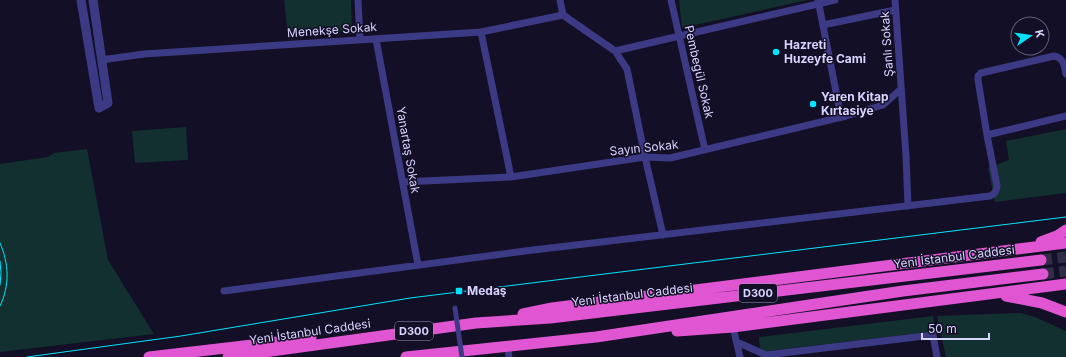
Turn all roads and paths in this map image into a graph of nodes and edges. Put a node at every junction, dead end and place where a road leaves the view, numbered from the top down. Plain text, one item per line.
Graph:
1 (81, 0) edge
2 (93, 0) edge
3 (358, 0) edge
4 (560, 0) edge
5 (671, 0) edge
6 (835, 0) edge
7 (895, 0) edge
8 (818, 2) edge
9 (896, 10) junction
10 (563, 15) junction
11 (823, 25) junction
12 (481, 32) junction
13 (679, 35) junction
14 (376, 39) junction
15 (360, 40) junction
16 (615, 51) junction
17 (101, 60) junction
18 (1066, 74) edge
19 (901, 88) junction
20 (1066, 116) edge
21 (842, 117) junction
22 (987, 136) junction
23 (705, 150) junction
24 (645, 158) junction
25 (511, 177) junction
26 (403, 182) junction
27 (908, 206) junction
28 (1066, 230) edge
29 (663, 235) junction
30 (1060, 244) edge
31 (1021, 249) junction
32 (1066, 249) edge
33 (1041, 260) tunnel mouth
34 (418, 265) junction
35 (1043, 274) tunnel mouth
36 (1064, 284) edge
37 (224, 291) dead end
38 (991, 294) junction
39 (455, 308) dead end
40 (1066, 312) edge
41 (476, 323) junction
42 (733, 327) junction
43 (596, 337) junction
44 (352, 339) junction
45 (737, 342) junction
46 (508, 346) junction
47 (766, 356) edge
48 (149, 357) edge
49 (228, 357) edge
50 (406, 357) edge
51 (462, 357) edge
52 (508, 357) edge
53 (740, 357) edge
54 (937, 357) edge

1 - 17 street
2 - 17 street
3 - 15 street
4 - 10 street
5 - 13 street, Pembegül Sokak
6 - 8 street
7 - 9 street, Şanlı Sokak
8 - 11 street
8 - 13 street
9 - 11 street
9 - 19 street, Şanlı Sokak
10 - 12 street, Menekşe Sokak
10 - 16 street
11 - 21 street
12 - 14 street, Menekşe Sokak
12 - 25 street
13 - 16 street
13 - 23 street, Pembegül Sokak
14 - 15 street, Menekşe Sokak
14 - 26 street, Yanartaş Sokak
15 - 17 street, Menekşe Sokak
16 - 24 street
18 - 22 street
19 - 21 street, Sayın Sokak
19 - 27 street, Şanlı Sokak
20 - 22 street
21 - 23 street, Sayın Sokak
22 - 27 street
23 - 24 street, Sayın Sokak
24 - 25 street, Sayın Sokak
24 - 29 street
25 - 26 street, Sayın Sokak
26 - 34 street, Yanartaş Sokak
27 - 29 street
28 - 31 highway
29 - 34 street
30 - 31 highway
30 - 32 highway
31 - 41 highway
33 - 41 highway, Yeni İstanbul Caddesi / D300
34 - 37 street
35 - 43 highway, D300
36 - 38 highway
38 - 40 highway
38 - 42 highway
39 - 51 street, bridge
41 - 44 highway, Yeni İstanbul Caddesi / D300
42 - 43 highway
42 - 45 street
43 - 46 highway, D300
44 - 48 highway
44 - 49 highway, Yeni İstanbul Caddesi
45 - 47 street
45 - 53 street
46 - 50 highway, D300
46 - 52 street
47 - 54 street

